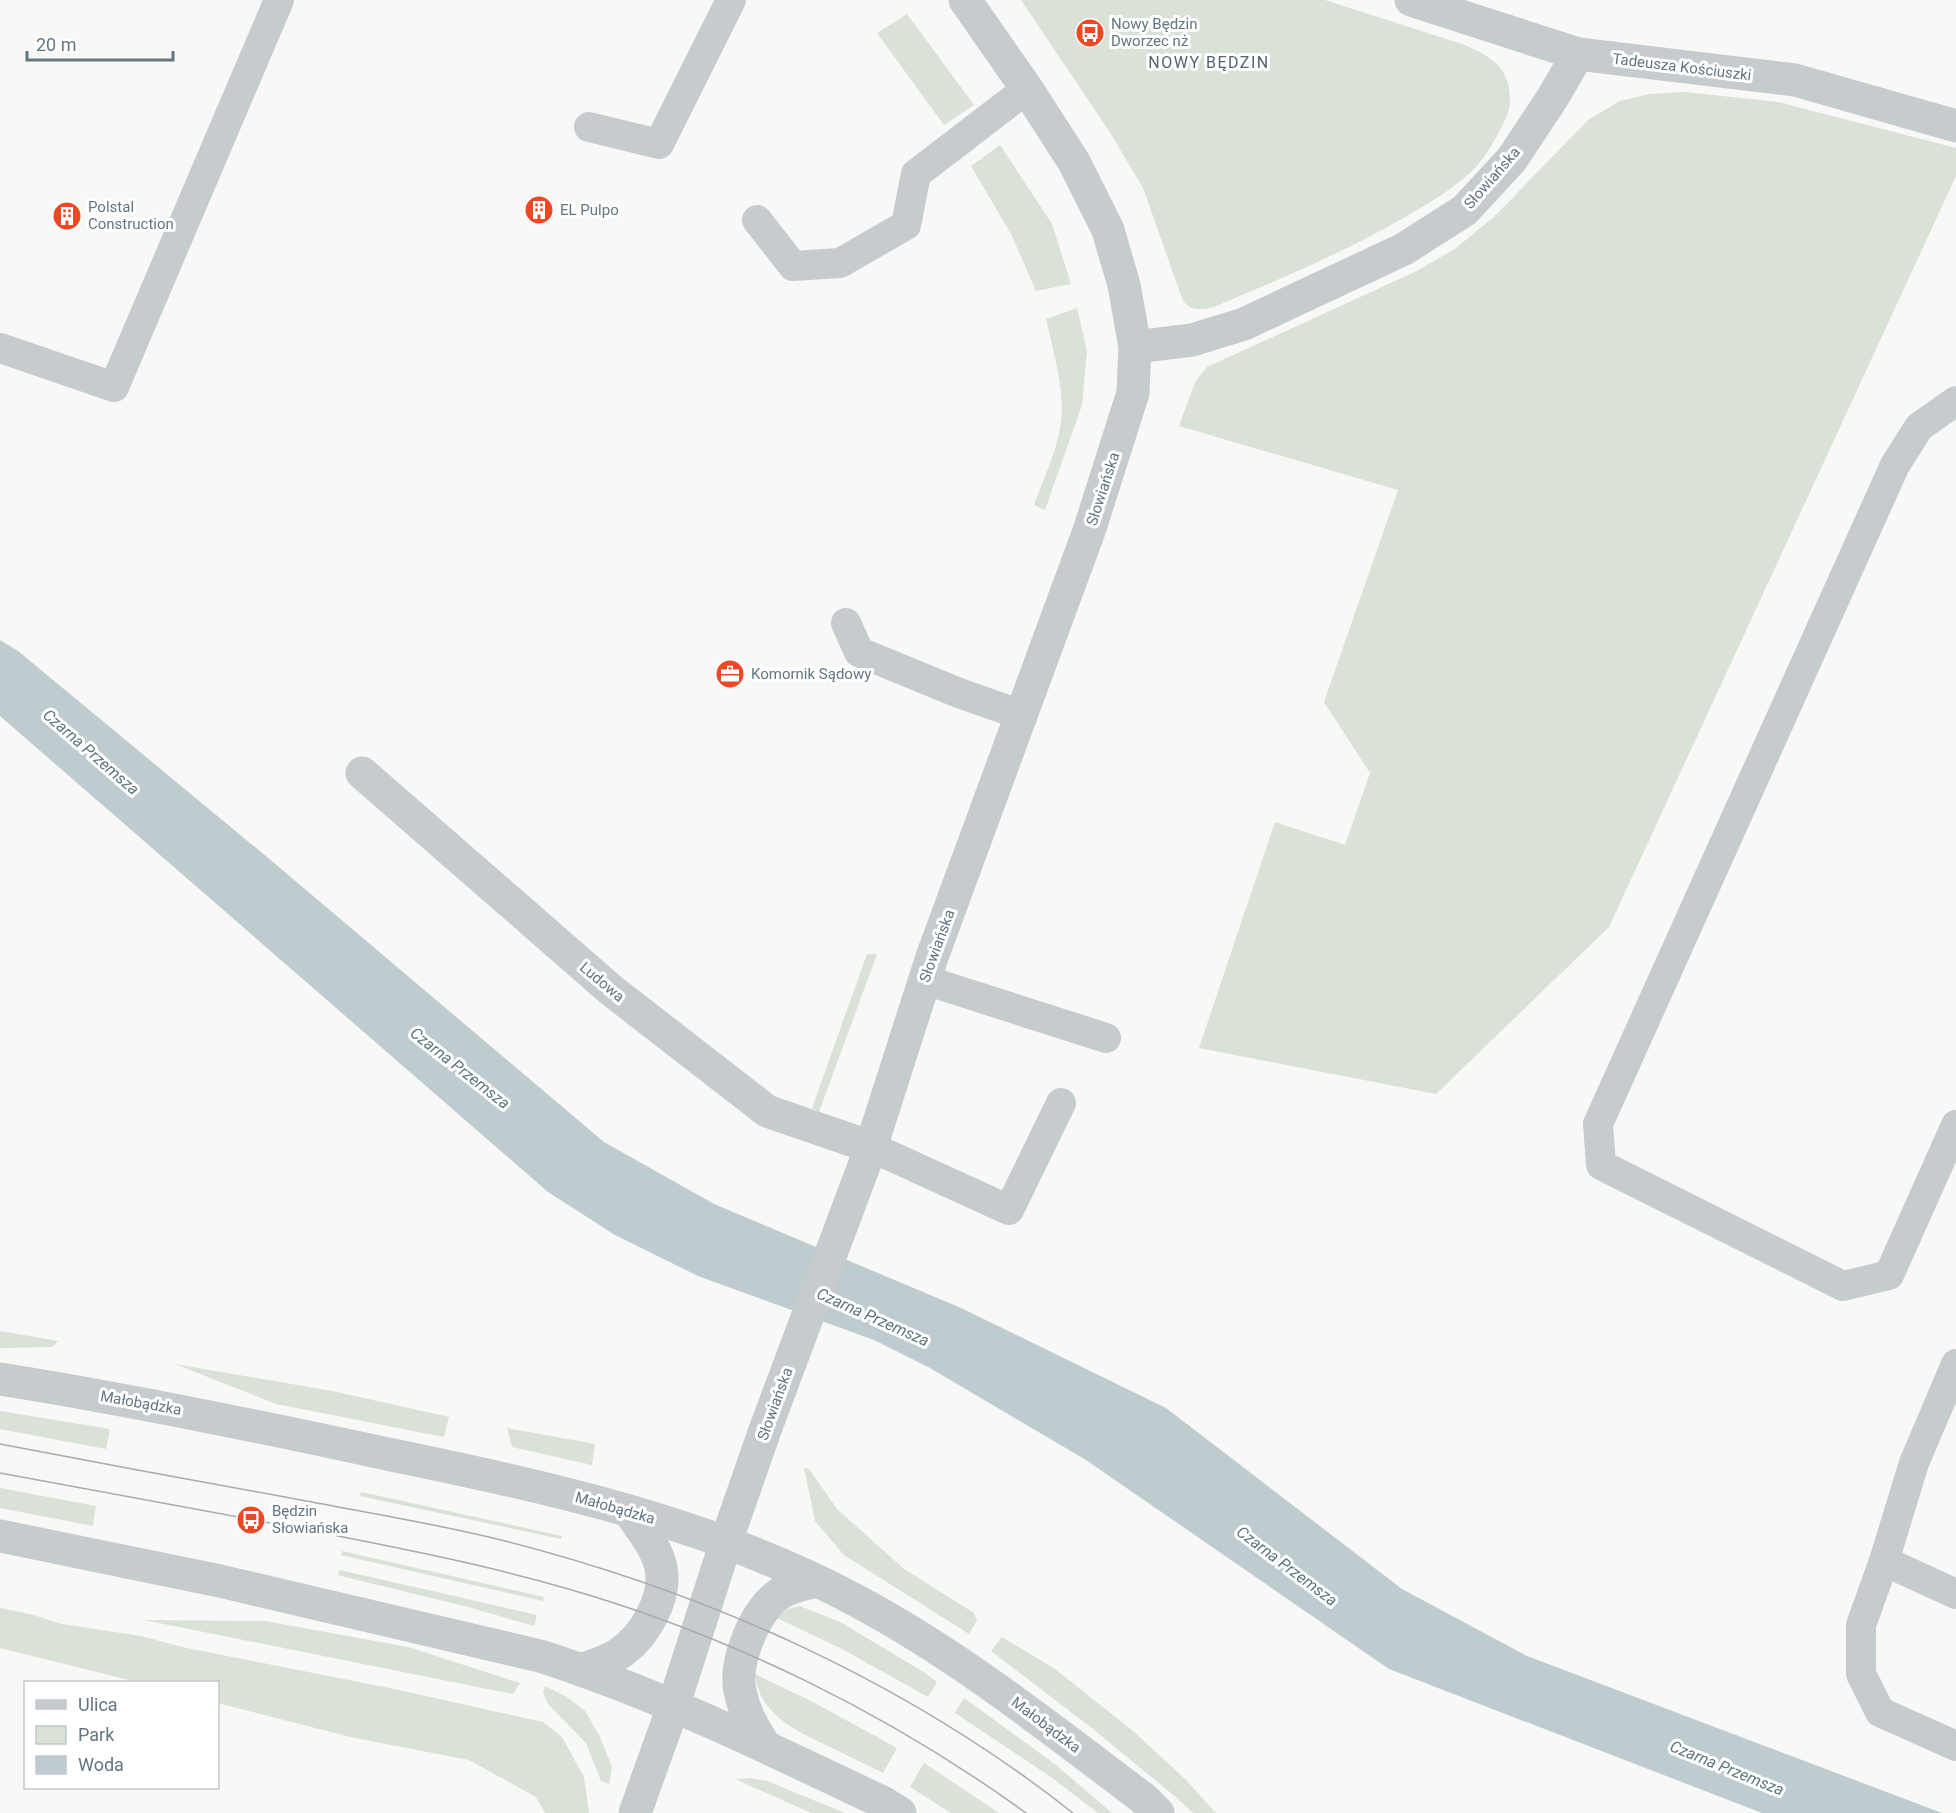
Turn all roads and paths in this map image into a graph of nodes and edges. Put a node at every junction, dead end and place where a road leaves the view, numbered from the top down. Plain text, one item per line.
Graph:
1 (279, 0) edge
2 (731, 0) edge
3 (965, 0) edge
4 (1411, 0) edge
5 (1578, 54) junction
6 (1027, 89) junction
7 (1956, 126) edge
8 (589, 127) dead end
9 (757, 220) dead end
10 (1135, 347) junction
11 (0, 348) edge
12 (1956, 401) edge
13 (846, 623) dead end
14 (1022, 715) junction
15 (362, 773) dead end
16 (925, 980) junction
17 (1106, 1038) dead end
18 (1061, 1103) dead end
19 (1956, 1125) edge
20 (871, 1147) junction
21 (1956, 1364) edge
22 (0, 1379) edge
23 (629, 1511) junction
24 (0, 1536) edge
25 (726, 1542) junction
26 (1884, 1561) junction
27 (817, 1581) junction
28 (1956, 1594) edge
29 (581, 1670) junction
30 (673, 1707) junction
31 (765, 1746) junction
32 (1956, 1746) edge
33 (635, 1813) edge
34 (900, 1813) edge
35 (1158, 1813) edge

1 - 11 lane
2 - 8 lane
3 - 6 street, Słowiańska
4 - 5 street, Tadeusza Kościuszki
5 - 7 street, Tadeusza Kościuszki
5 - 10 street, Słowiańska
6 - 9 lane
6 - 10 street, Słowiańska
10 - 14 street, Słowiańska
12 - 19 lane
13 - 14 lane
14 - 16 street, Słowiańska
15 - 20 street, Ludowa
16 - 17 lane
16 - 20 street, Słowiańska
18 - 20 lane
20 - 25 street, Słowiańska
21 - 26 lane
22 - 23 street, Małobądzka
23 - 25 street, Małobądzka
23 - 29 street
24 - 29 street
25 - 27 street, Małobądzka
25 - 30 street, Słowiańska
26 - 28 lane
26 - 32 lane
27 - 31 street
27 - 35 street, Małobądzka
29 - 30 street
30 - 31 street
30 - 33 street
31 - 34 street

